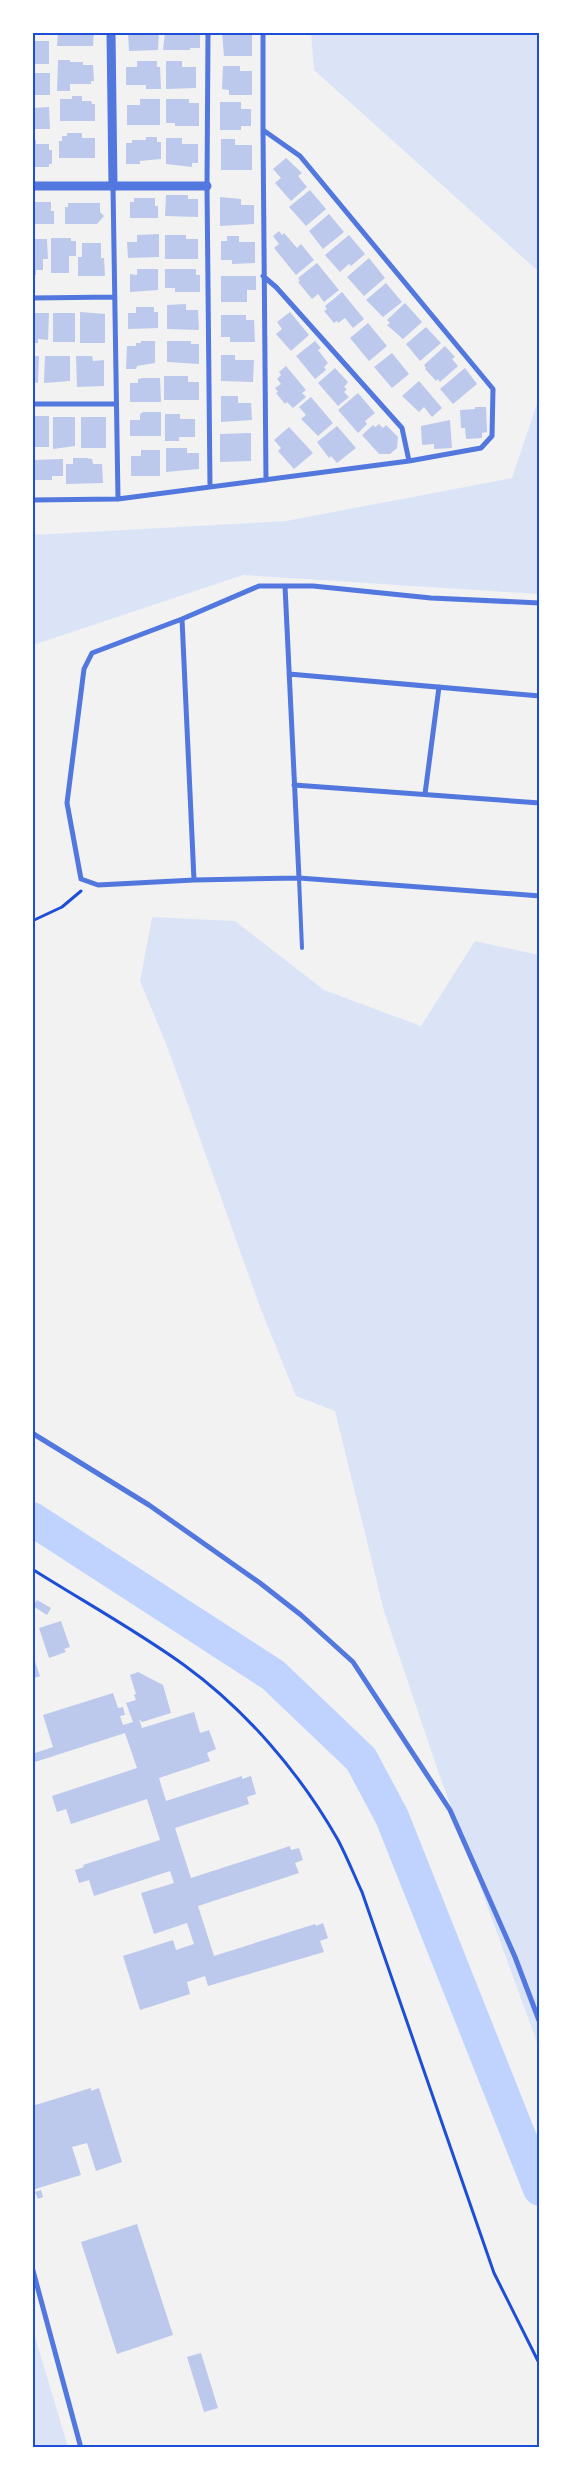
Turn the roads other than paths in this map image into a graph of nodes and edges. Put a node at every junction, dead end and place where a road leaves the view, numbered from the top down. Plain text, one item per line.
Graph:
1 (111, 32) edge
2 (208, 32) edge
3 (263, 32) edge
4 (263, 130) junction
5 (32, 186) edge
6 (207, 186) junction
7 (113, 187) junction
8 (263, 276) junction
9 (114, 297) junction
10 (32, 298) edge
11 (32, 404) edge
12 (116, 404) junction
13 (409, 461) junction
14 (266, 480) junction
15 (210, 486) junction
16 (118, 499) junction
17 (32, 500) edge
18 (285, 586) junction
19 (540, 603) edge
20 (182, 619) junction
21 (289, 674) junction
22 (439, 687) junction
23 (540, 696) edge
24 (294, 785) junction
25 (425, 794) junction
26 (540, 803) edge
27 (299, 878) junction
28 (194, 880) junction
29 (540, 896) edge
30 (302, 948) dead end
31 (32, 1433) edge
32 (540, 2023) edge
33 (32, 2267) edge
34 (80, 2448) edge

1 - 7 street
2 - 6 street
3 - 4 street
4 - 8 street
4 - 13 street
5 - 7 street
6 - 7 street
6 - 15 street
7 - 9 street
8 - 13 street
8 - 14 street
9 - 10 street
9 - 12 street
11 - 12 street
12 - 16 street
13 - 14 street
14 - 15 street
15 - 16 street
16 - 17 street
18 - 19 street
18 - 20 street
18 - 21 street
20 - 28 street
20 - 28 street
21 - 22 street
21 - 24 street
22 - 23 street
22 - 25 street
24 - 25 street
24 - 27 street
25 - 26 street
27 - 28 street
27 - 29 street
27 - 30 lane
31 - 32 street
33 - 34 street

